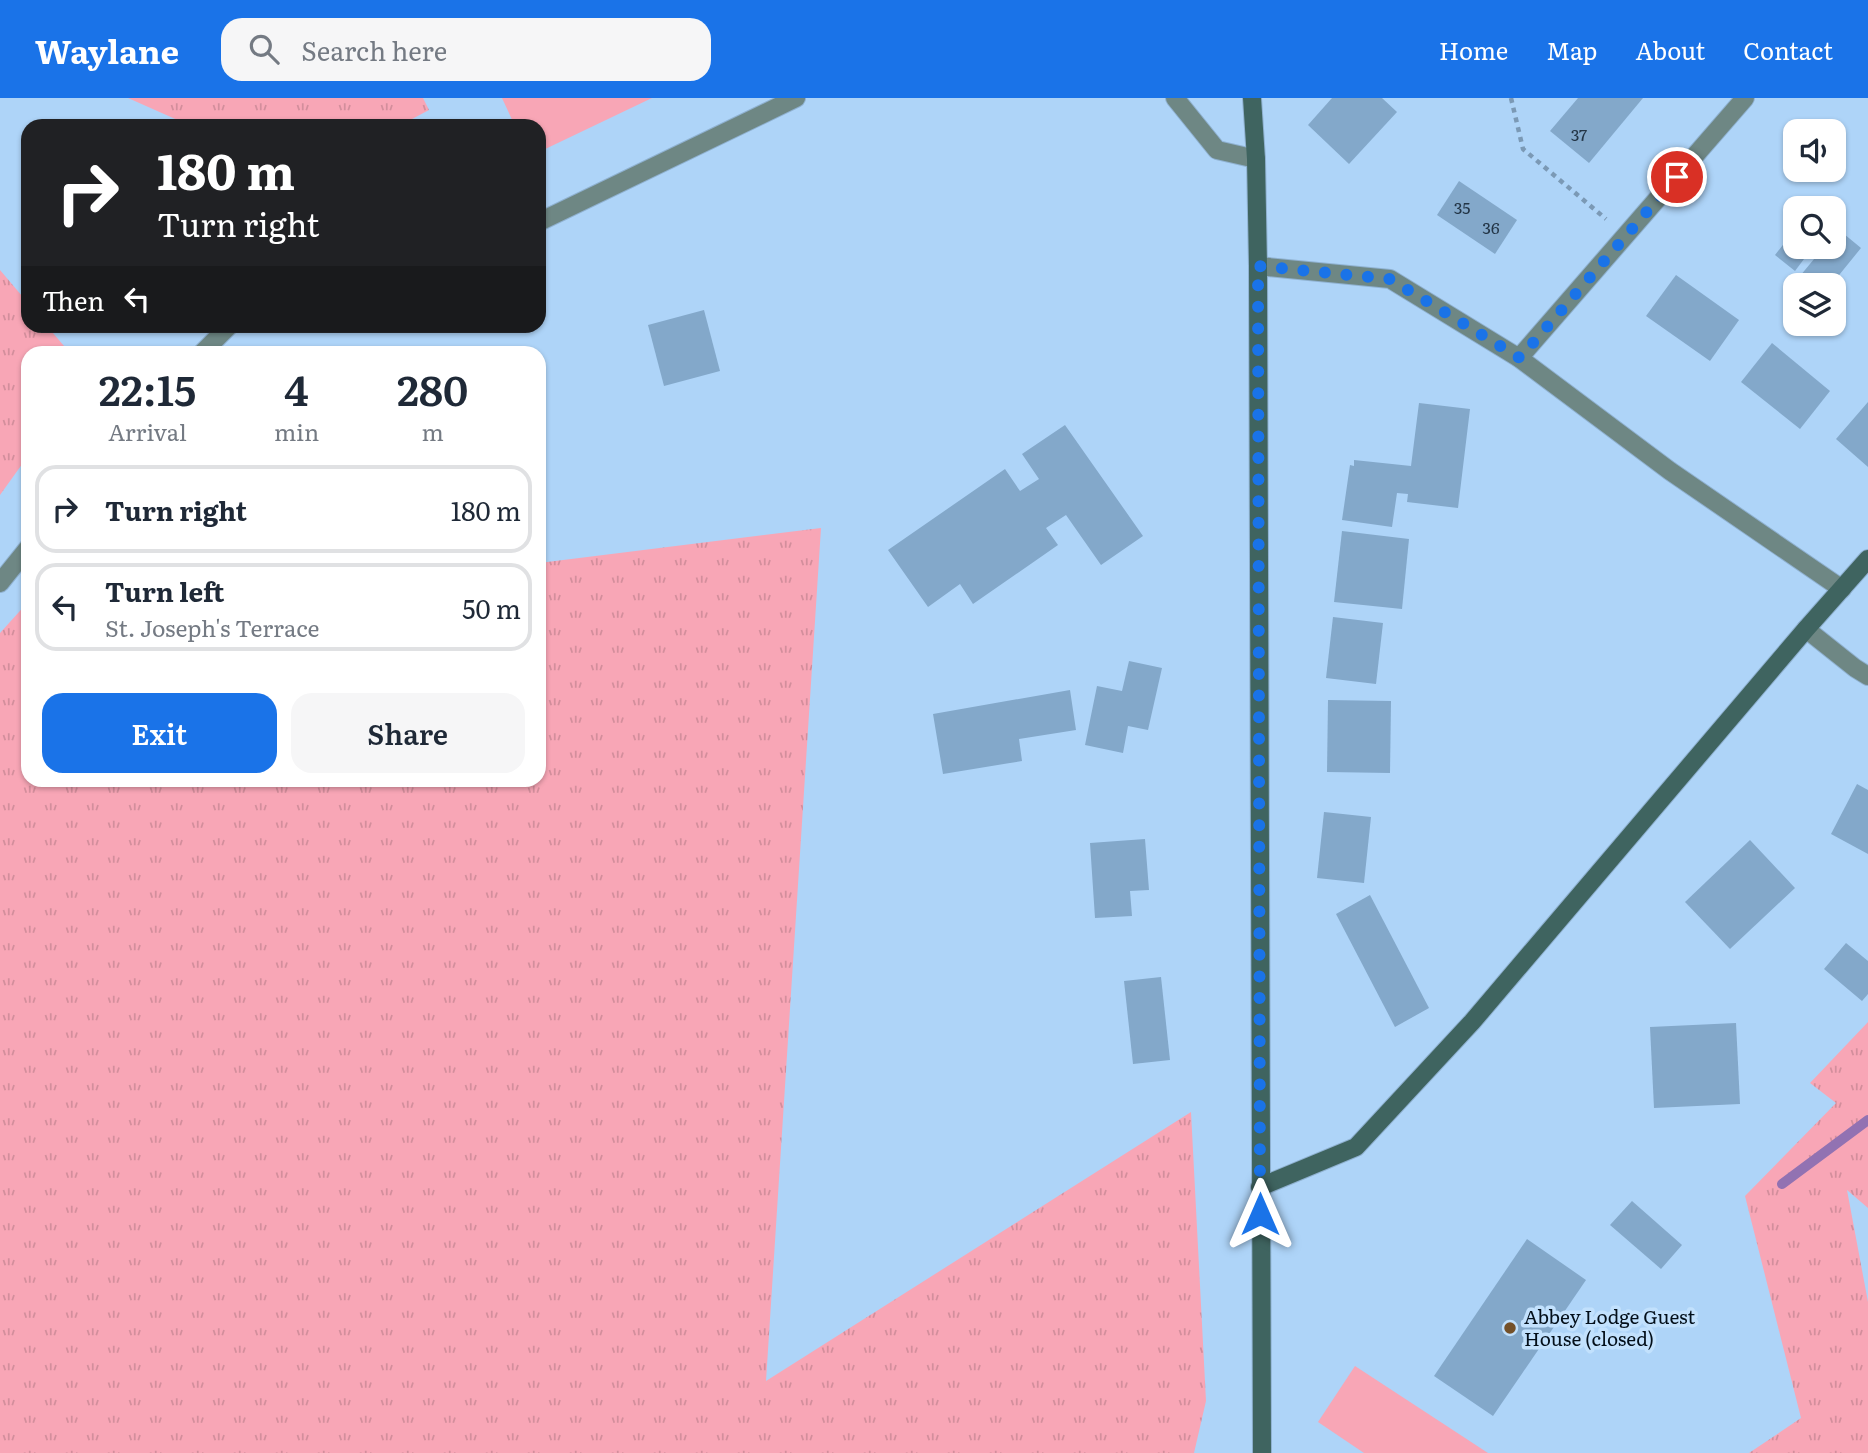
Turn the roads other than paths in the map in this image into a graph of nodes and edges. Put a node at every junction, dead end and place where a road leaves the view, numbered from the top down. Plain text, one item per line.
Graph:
1 (796, 98) edge
2 (1175, 98) edge
3 (1252, 98) edge
4 (1745, 98) edge
5 (1256, 159) junction
6 (546, 219) edge
7 (1258, 266) junction
8 (222, 333) edge
9 (209, 346) edge
10 (1520, 358) junction
11 (21, 557) edge
12 (1868, 559) edge
13 (0, 583) edge
14 (1842, 589) junction
15 (1806, 629) junction
16 (1868, 676) edge
17 (1260, 1187) junction
18 (1262, 1453) edge

1 - 6 street
2 - 5 street
3 - 5 main road
4 - 10 street
5 - 7 main road
7 - 10 street
7 - 17 main road
8 - 9 street
10 - 14 street
11 - 13 street
12 - 14 main road
14 - 15 main road
15 - 16 street
15 - 17 main road
17 - 18 main road

